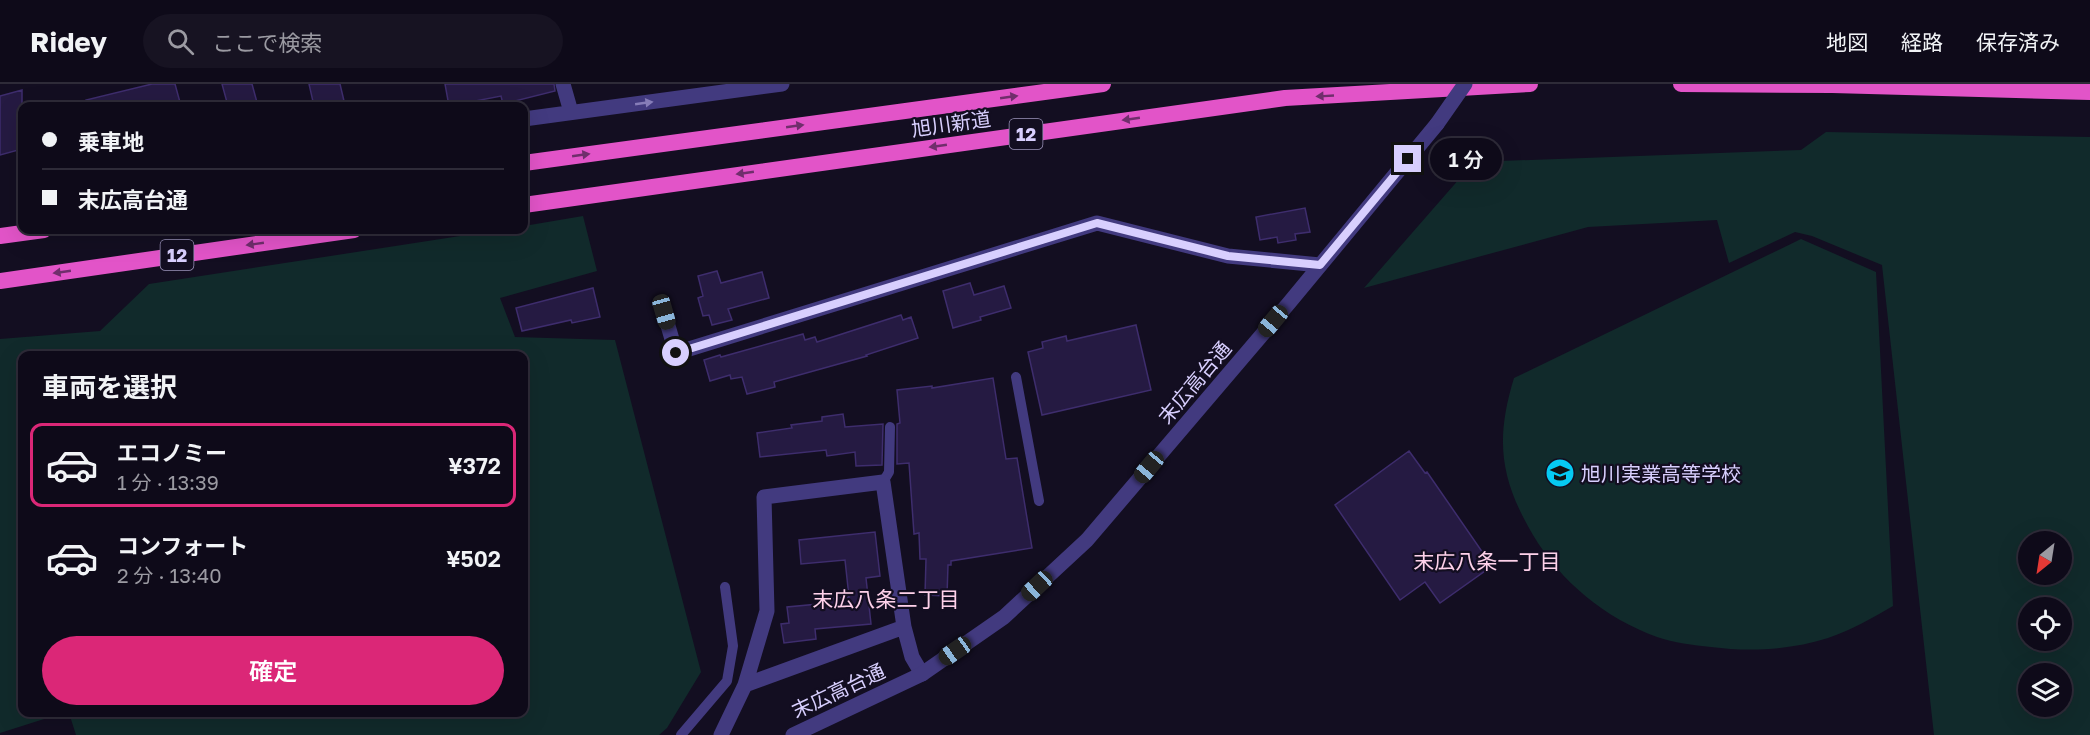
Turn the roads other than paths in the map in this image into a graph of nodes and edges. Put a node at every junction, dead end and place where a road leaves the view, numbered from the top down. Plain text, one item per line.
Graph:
1 (563, 84) edge
2 (782, 84) edge
3 (1103, 84) edge
4 (1465, 84) edge
5 (1530, 84) edge
6 (1681, 84) edge
7 (2090, 92) edge
8 (571, 112) junction
9 (528, 118) edge
10 (528, 162) edge
11 (528, 204) edge
12 (18, 234) edge
13 (326, 234) edge
14 (0, 236) edge
15 (1320, 265) junction
16 (0, 281) edge
17 (664, 312) dead end
18 (1016, 376) dead end
19 (890, 427) dead end
20 (883, 482) junction
21 (1039, 501) dead end
22 (725, 587) dead end
23 (904, 627) junction
24 (922, 674) junction
25 (745, 686) junction
26 (681, 735) edge
27 (721, 735) edge
28 (793, 735) edge

1 - 8 street
8 -> 2 street
10 -> 3 highway, 旭川新道 / 12
4 - 15 street, 末広高台通, bridge
5 -> 11 highway, 旭川新道 / 12
6 - 7 highway
8 - 9 street
12 - 14 highway
13 -> 16 highway, 12
15 - 17 street
15 - 24 street, 末広高台通
18 - 21 lane
19 - 20 lane
20 - 23 street
20 - 25 street
22 - 26 lane
23 - 24 street
23 - 25 street
24 - 28 street, 末広高台通
25 - 27 street

